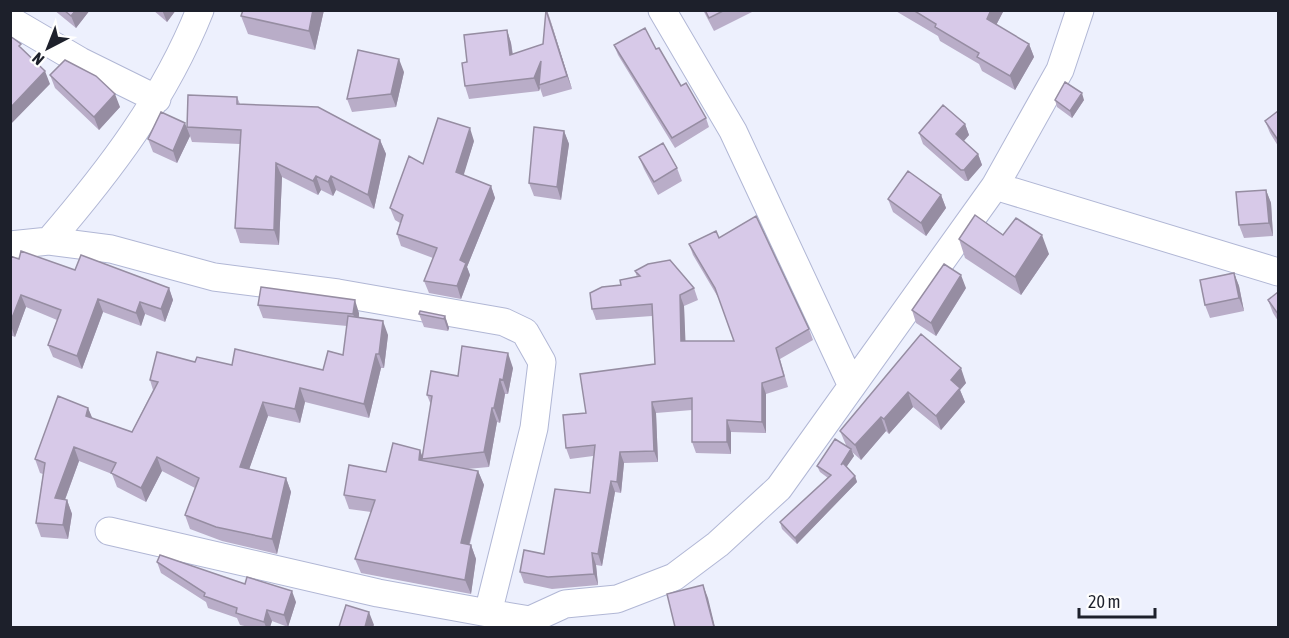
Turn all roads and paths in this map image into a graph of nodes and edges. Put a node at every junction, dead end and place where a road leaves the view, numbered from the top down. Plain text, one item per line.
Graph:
1 (200, 10) edge
2 (662, 10) edge
3 (1080, 10) edge
4 (10, 20) edge
5 (157, 99) junction
6 (995, 186) junction
7 (49, 241) junction
8 (10, 245) edge
9 (1278, 272) edge
10 (852, 386) junction
11 (109, 531) dead end
12 (488, 613) junction

1 - 5 street
2 - 10 street
3 - 6 street
4 - 5 street
5 - 7 street
6 - 9 street
6 - 10 street
7 - 8 street
7 - 12 street
10 - 12 street
11 - 12 street

